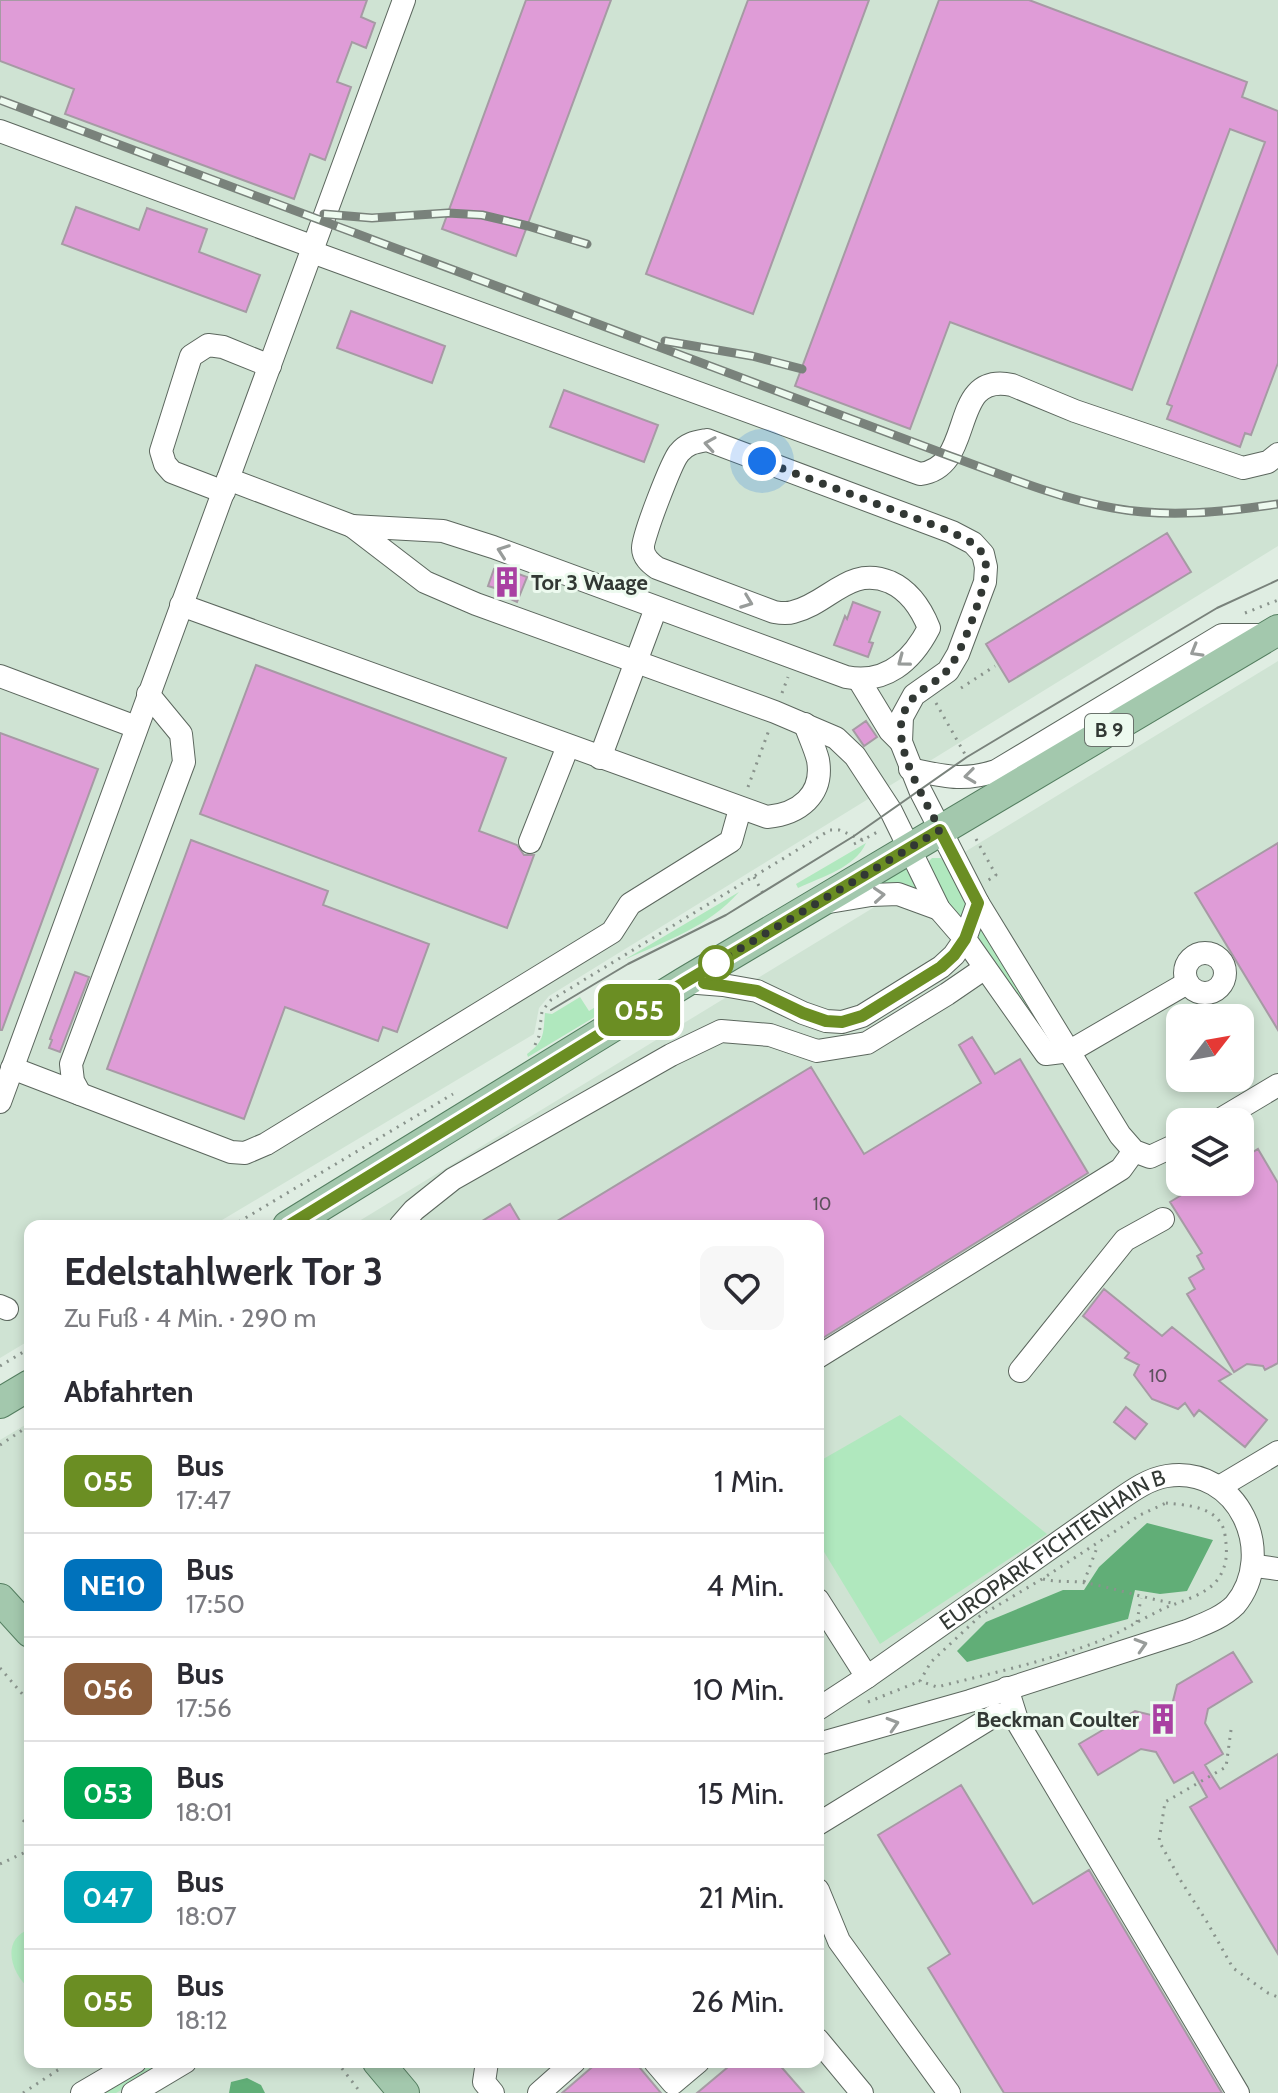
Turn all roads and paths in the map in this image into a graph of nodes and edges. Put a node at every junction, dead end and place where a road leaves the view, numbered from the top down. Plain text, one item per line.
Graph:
1 (404, 0) edge
2 (0, 131) edge
3 (313, 250) junction
4 (270, 366) junction
5 (1278, 454) edge
6 (226, 486) junction
7 (352, 526) junction
8 (1278, 600) edge
9 (181, 605) junction
10 (656, 608) junction
11 (1239, 615) dead end
12 (1274, 632) edge
13 (794, 659) junction
14 (637, 661) junction
15 (995, 666) dead end
16 (0, 676) edge
17 (859, 680) junction
18 (926, 686) junction
19 (960, 689) dead end
20 (148, 694) junction
21 (775, 712) junction
22 (805, 724) junction
23 (136, 727) junction
24 (901, 742) junction
25 (568, 746) junction
26 (600, 758) junction
27 (910, 769) junction
28 (960, 778) junction
29 (740, 809) junction
30 (951, 823) junction
31 (839, 830) junction
32 (832, 834) dead end
33 (903, 835) junction
34 (863, 840) junction
35 (530, 842) dead end
36 (854, 844) dead end
37 (756, 878) junction
38 (764, 895) dead end
39 (978, 903) junction
40 (816, 904) junction
41 (939, 909) junction
42 (965, 939) junction
43 (985, 968) junction
44 (685, 982) junction
45 (1187, 983) dead end
46 (535, 1044) dead end
47 (1070, 1051) junction
48 (12, 1068) junction
49 (1278, 1085) edge
50 (80, 1094) junction
51 (453, 1094) dead end
52 (0, 1102) edge
53 (1239, 1108) edge
54 (1166, 1150) edge
55 (1134, 1151) junction
56 (1163, 1219) dead end
57 (242, 1220) edge
58 (298, 1220) edge
59 (405, 1220) edge
60 (24, 1352) edge
61 (824, 1353) edge
62 (0, 1366) edge
63 (1020, 1371) dead end
64 (24, 1429) edge
65 (0, 1445) edge
66 (1278, 1452) edge
67 (1221, 1486) junction
68 (1099, 1542) junction
69 (1267, 1567) edge
70 (1042, 1579) junction
71 (1084, 1582) junction
72 (1141, 1598) junction
73 (1, 1599) edge
74 (1176, 1604) junction
75 (824, 1612) edge
76 (1137, 1623) junction
77 (24, 1625) edge
78 (0, 1668) edge
79 (920, 1681) junction
80 (858, 1683) junction
81 (1007, 1688) junction
82 (24, 1696) edge
83 (824, 1705) edge
84 (997, 1714) dead end
85 (1231, 1730) dead end
86 (824, 1743) edge
87 (824, 1820) edge
88 (24, 1853) edge
89 (0, 1864) edge
90 (824, 1905) edge
91 (1278, 1997) edge
92 (824, 2047) edge
93 (61, 2068) edge
94 (125, 2068) edge
95 (175, 2068) edge
96 (342, 2068) edge
97 (383, 2068) edge
98 (486, 2068) edge
99 (567, 2068) edge
100 (660, 2068) edge
101 (691, 2068) edge
102 (23, 2093) edge
103 (82, 2093) edge
104 (133, 2093) edge
105 (361, 2093) edge
106 (404, 2093) edge
107 (493, 2093) edge
108 (539, 2093) edge
109 (862, 2093) edge
110 (949, 2093) edge
111 (1238, 2093) edge

1 - 3 street
2 - 3 street
3 - 4 street
3 - 5 street
4 - 6 street
4 - 6 street
6 - 7 street
6 - 9 street
10 -> 7 street
7 - 14 street
8 - 11 path
9 - 20 street
9 - 25 street
10 - 13 street
10 - 14 street
12 -> 28 street
12 - 30 main road, B 9
13 - 17 street
13 - 21 path
14 - 21 street
14 - 26 street
15 - 19 path
16 - 23 street
18 -> 17 street
17 - 24 street
18 - 24 street
18 - 28 path
20 - 23 street
20 - 50 street
21 - 22 street
21 - 29 path
22 - 29 street
22 - 33 street
23 - 48 street
24 - 27 street
25 - 26 street
25 - 35 street
26 - 29 street
27 - 28 street
27 - 30 street
29 - 50 street
30 - 33 main road, B 9
30 - 39 street
30 - 39 path
31 - 32 path
31 - 34 path
31 - 37 path
33 - 34 path
33 - 40 main road, B 9
33 - 41 street
34 - 36 path
37 - 38 path
37 - 46 path
39 - 42 street
39 - 47 street
40 -> 41 street
40 - 44 main road, B 9
41 - 42 street
42 - 43 street
42 - 44 street
43 - 47 street
43 - 59 street
44 - 58 main road, B 9
45 - 47 street
47 - 55 street
48 - 50 street
48 - 52 street
49 - 53 street
51 - 57 path
54 - 55 street
55 - 61 street
56 - 63 street
60 - 62 path
64 - 65 path
66 - 67 street
67 - 69 street
67 - 80 street, EUROPARK FICHTENHAIN B
68 - 70 path
68 - 71 path
68 - 74 path
81 -> 69 street
70 - 71 path
70 - 79 path
71 - 72 path
72 - 74 path
72 - 76 path
73 - 77 main road
74 - 76 path
75 - 80 street
76 - 79 path
78 - 82 path
79 - 80 path
80 - 83 street, EUROPARK FICHTENHAIN B
86 -> 81 street
81 - 111 street
84 - 87 street
85 - 91 path
88 - 89 path
90 - 110 street
92 - 109 street
93 - 102 path
94 - 103 street
95 - 104 street
96 - 105 path
97 - 106 main road
98 - 107 street
99 - 108 street
100 - 101 street

